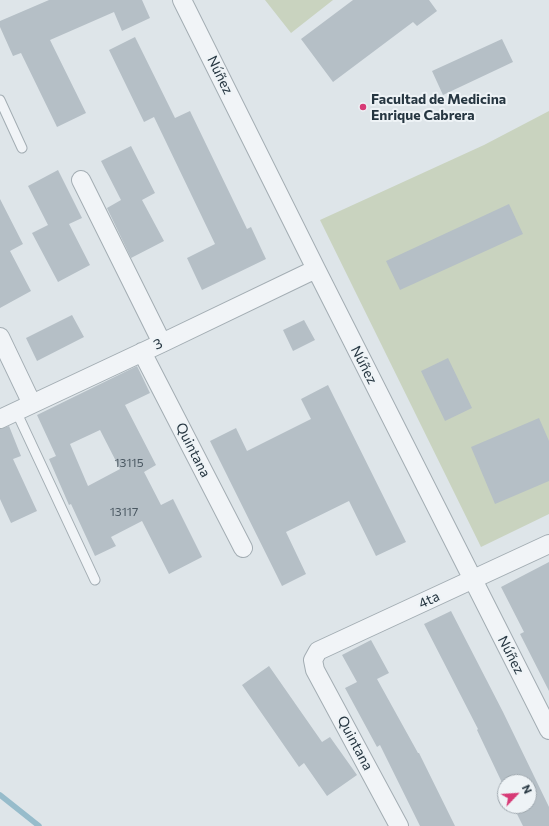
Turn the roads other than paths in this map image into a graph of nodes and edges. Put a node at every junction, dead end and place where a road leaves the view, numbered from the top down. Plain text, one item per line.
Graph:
1 (182, 0) edge
2 (0, 100) edge
3 (22, 148) dead end
4 (80, 180) dead end
5 (316, 269) junction
6 (0, 337) edge
7 (162, 343) junction
8 (142, 352) junction
9 (16, 411) edge
10 (549, 544) edge
11 (243, 548) dead end
12 (95, 580) dead end
13 (472, 580) junction
14 (313, 660) joint
15 (549, 730) edge
16 (399, 826) edge

1 - 5 street, Núñez
2 - 3 lane
4 - 7 street
5 - 7 street, 3
5 - 13 street, Núñez
6 - 9 street
7 - 8 street, 3
8 - 9 street, 3
8 - 11 street, Quintana
9 - 12 lane
10 - 13 street, 4ta
13 - 14 street, 4ta
13 - 15 street, Núñez
14 - 16 street, Quintana

